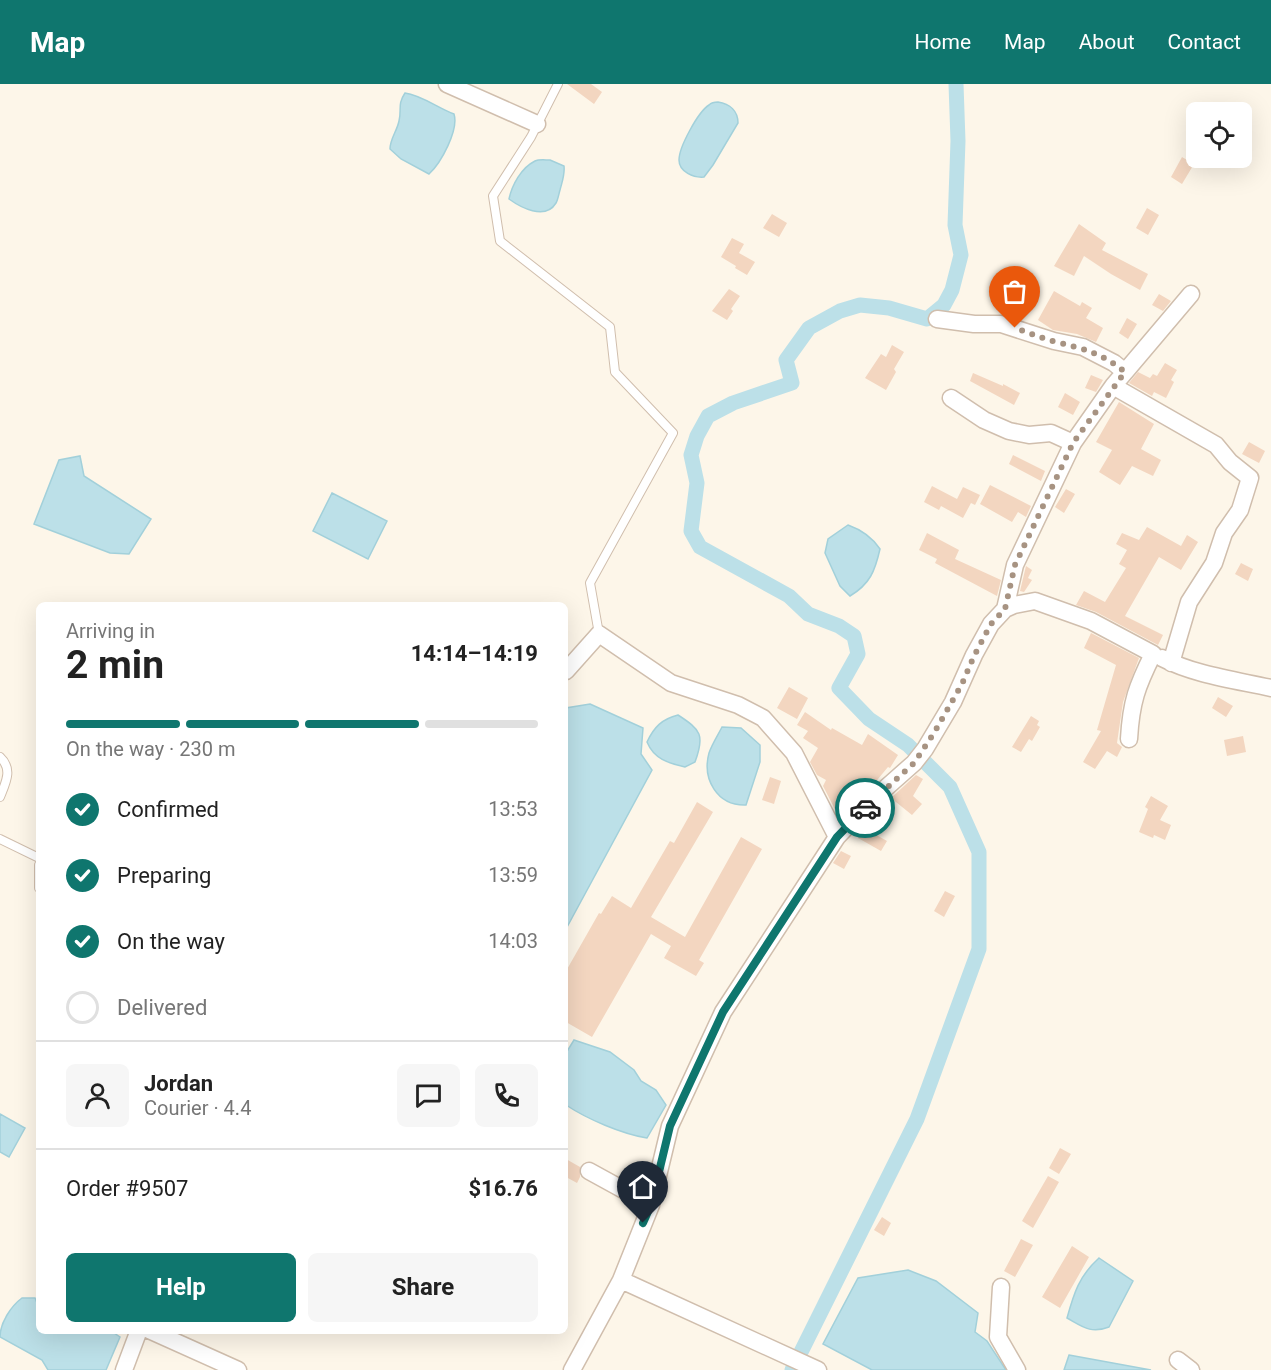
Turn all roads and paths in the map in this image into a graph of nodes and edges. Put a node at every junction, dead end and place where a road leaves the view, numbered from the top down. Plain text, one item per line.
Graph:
1 (447, 84) edge
2 (558, 84) edge
3 (537, 124) junction
4 (1191, 294) dead end
5 (937, 319) dead end
6 (1125, 372) junction
7 (1113, 386) junction
8 (951, 398) dead end
9 (1073, 443) junction
10 (1005, 609) junction
11 (599, 634) junction
12 (1153, 654) junction
13 (1172, 663) junction
14 (568, 669) edge
15 (1271, 688) edge
16 (1129, 739) dead end
17 (0, 757) edge
18 (0, 797) edge
19 (837, 837) junction
20 (0, 839) edge
21 (36, 857) edge
22 (589, 1171) dead end
23 (651, 1205) junction
24 (621, 1280) junction
25 (1001, 1287) dead end
26 (138, 1334) edge
27 (157, 1334) edge
28 (813, 1368) edge
29 (124, 1370) edge
30 (238, 1370) edge
31 (572, 1370) edge
32 (1017, 1370) edge

1 - 3 street
2 - 3 lane
3 - 11 lane
4 - 6 street
5 - 6 street
6 - 7 street
7 - 9 street
7 - 13 street
8 - 9 street
9 - 10 street
10 - 12 street
10 - 19 street
11 - 14 street
11 - 19 street
12 - 13 street
12 - 16 street
13 - 15 street
17 - 18 lane
19 - 23 street
20 - 21 lane
22 - 23 street
23 - 24 street
24 - 28 street
24 - 31 street
25 - 32 street
26 - 29 street
27 - 30 street

